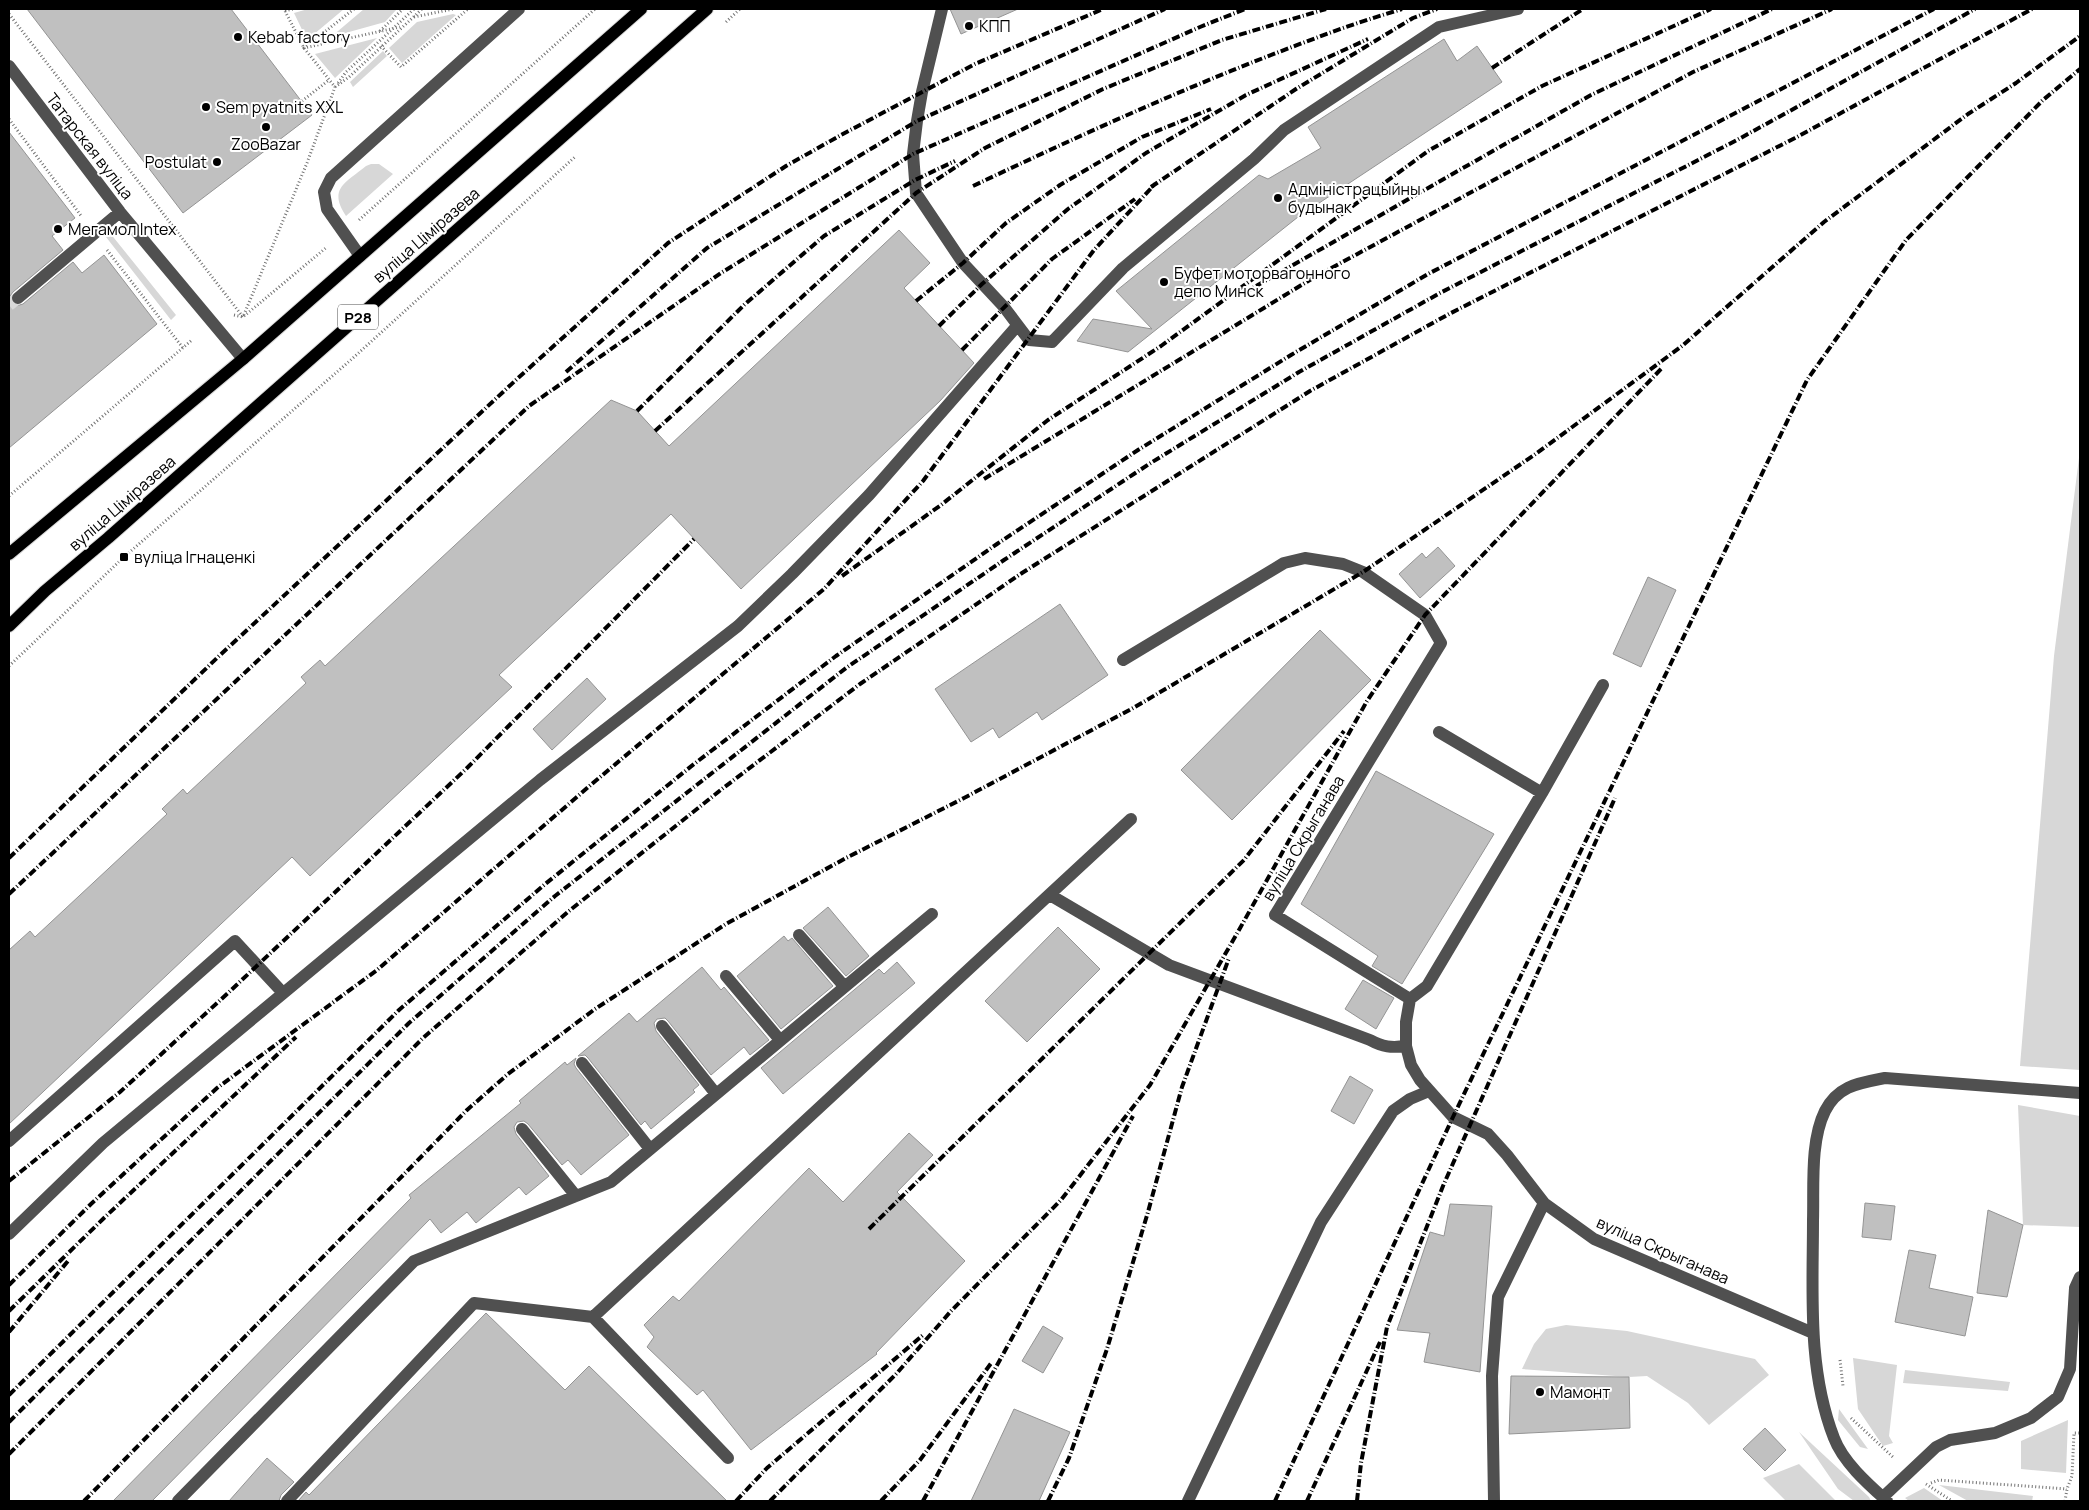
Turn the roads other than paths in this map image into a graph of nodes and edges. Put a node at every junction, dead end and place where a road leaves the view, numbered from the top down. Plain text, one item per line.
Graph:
1 (519, 9) edge
2 (641, 9) edge
3 (707, 9) edge
4 (942, 9) edge
5 (1518, 9) edge
6 (9, 66) edge
7 (120, 212) junction
8 (360, 256) junction
9 (18, 298) tunnel mouth
10 (1017, 326) junction
11 (243, 359) junction
12 (9, 554) edge
13 (9, 626) edge
14 (1123, 660) dead end
15 (1604, 685) dead end
16 (1439, 732) dead end
17 (1542, 793) junction
18 (1131, 820) dead end
19 (1050, 895) junction
20 (932, 914) dead end
21 (799, 935) dead end
22 (726, 976) dead end
23 (844, 986) junction
24 (283, 993) junction
25 (1410, 999) junction
26 (662, 1026) dead end
27 (780, 1040) junction
28 (1406, 1046) junction
29 (582, 1063) dead end
30 (1429, 1091) junction
31 (716, 1094) junction
32 (2080, 1094) edge
33 (522, 1129) dead end
34 (9, 1141) edge
35 (650, 1149) junction
36 (576, 1196) junction
37 (1544, 1204) junction
38 (9, 1234) edge
39 (2080, 1277) edge
40 (593, 1317) junction
41 (1812, 1333) junction
42 (728, 1458) dead end
43 (1885, 1499) edge
44 (178, 1501) edge
45 (287, 1501) edge
46 (1188, 1501) edge
47 (1494, 1501) edge

1 - 8 street
2 - 8 main road, вуліца Ціміразева / Р28
3 - 13 main road, вуліца Ціміразева / Р28
4 - 10 street
5 - 10 street
6 - 7 street, Татарская вуліца
7 - 9 street
7 - 11 street, Татарская вуліца
8 - 11 main road, вуліца Ціміразева / Р28
10 - 24 street
11 - 12 main road, вуліца Ціміразева / Р28
14 - 25 street, вуліца Скрыганава
15 - 17 street
16 - 17 street
17 - 25 street
18 - 19 street
19 - 28 street
19 - 40 street
20 - 23 street
21 - 23 street
22 - 27 street
23 - 27 street
24 - 34 street
24 - 38 street
25 - 28 street, вуліца Скрыганава
26 - 31 street
27 - 31 street
28 - 30 street, вуліца Скрыганава
29 - 35 street
30 - 37 street, вуліца Скрыганава
30 - 46 street
31 - 35 street
32 - 41 street
33 - 36 street
35 - 36 street
36 - 44 street
37 - 41 street, вуліца Скрыганава
37 - 47 street
39 - 43 street
40 - 42 street
40 - 45 street
41 - 43 street

